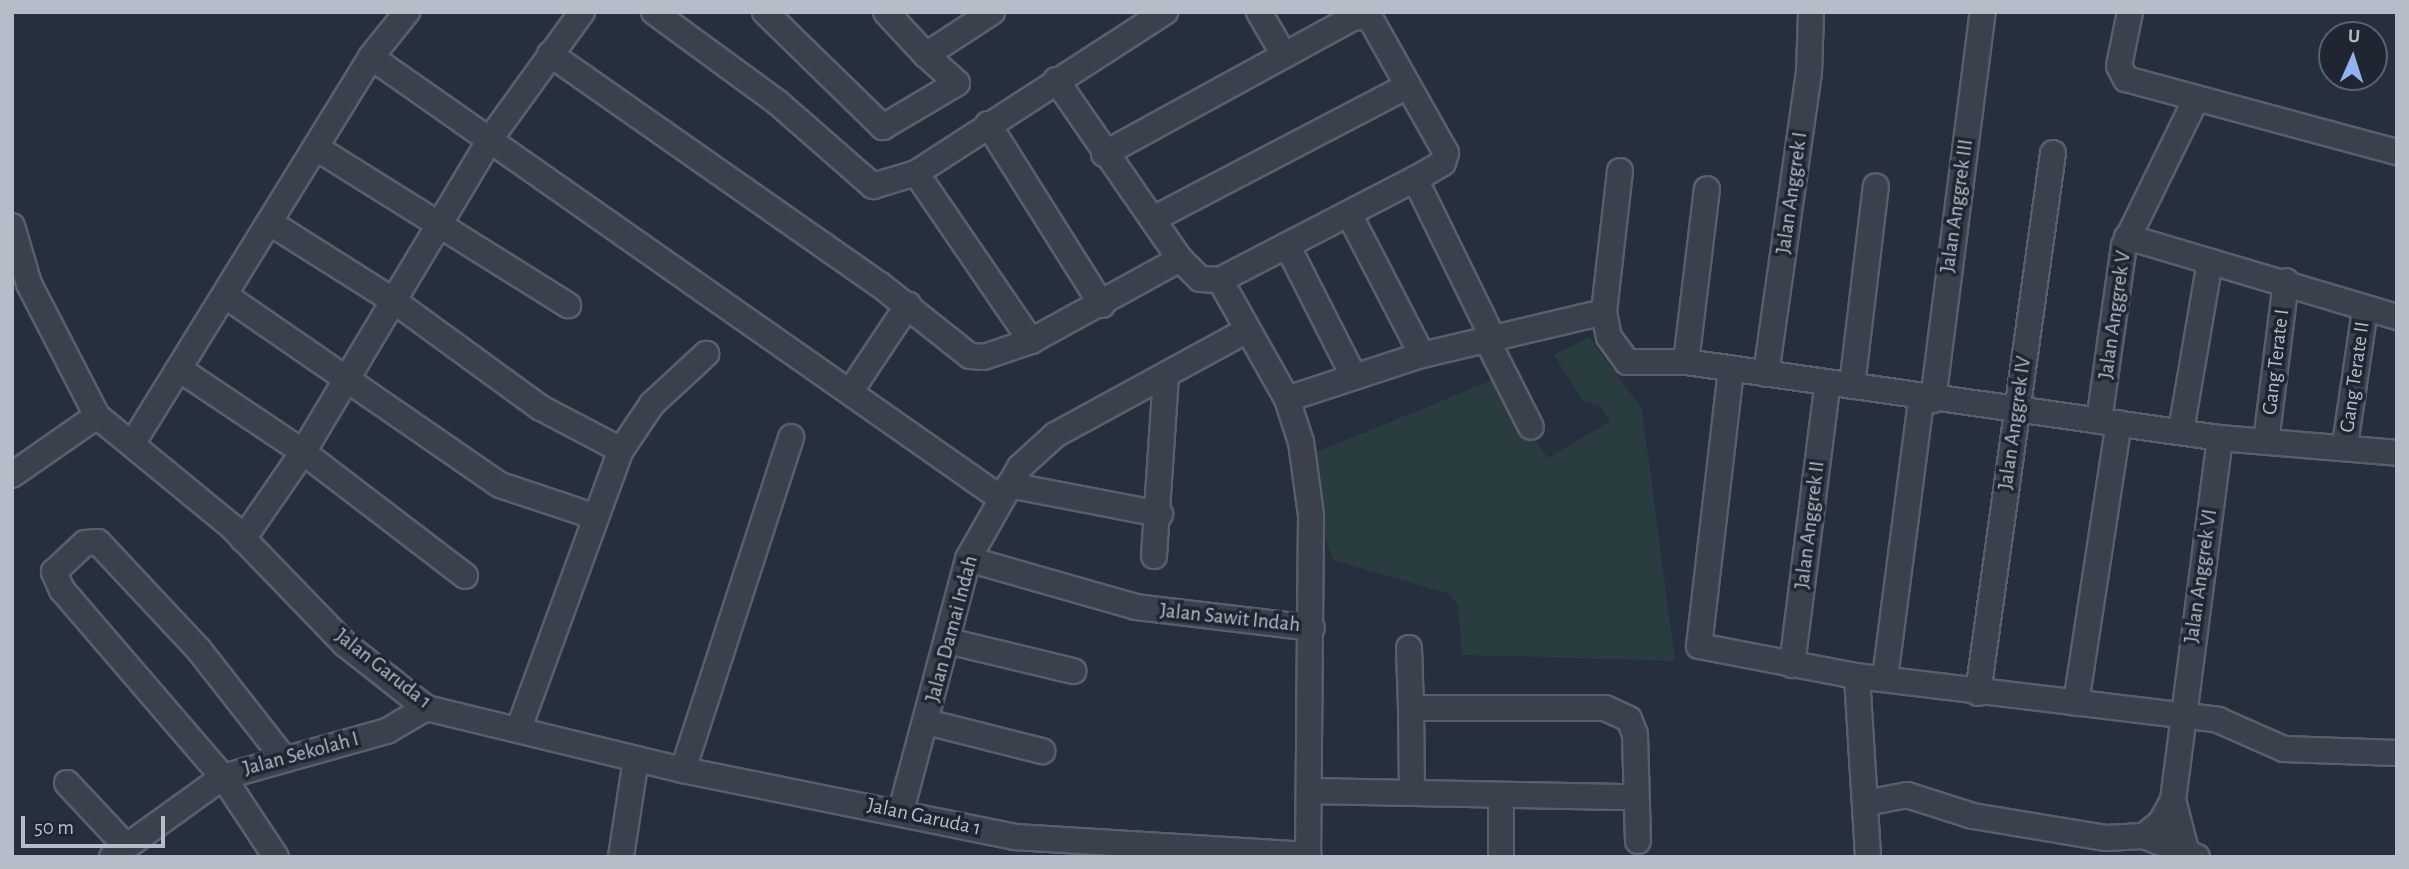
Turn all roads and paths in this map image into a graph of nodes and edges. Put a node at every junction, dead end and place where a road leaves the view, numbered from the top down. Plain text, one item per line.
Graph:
1 (407, 12) edge
2 (582, 12) edge
3 (654, 12) edge
4 (765, 12) edge
5 (886, 12) edge
6 (992, 12) edge
7 (1165, 12) edge
8 (1259, 12) edge
9 (1811, 12) edge
10 (1983, 12) edge
11 (2130, 12) edge
12 (550, 54) junction
13 (926, 55) junction
14 (1284, 55) junction
15 (371, 57) junction
16 (1056, 80) junction
17 (1407, 86) junction
18 (2196, 99) junction
19 (988, 124) junction
20 (490, 139) junction
21 (318, 149) junction
22 (2397, 152) edge
23 (2053, 153) dead end
24 (1104, 154) junction
25 (1620, 171) dead end
26 (916, 173) junction
27 (1415, 179) junction
28 (1876, 186) dead end
29 (1707, 189) dead end
30 (1349, 214) junction
31 (1155, 218) junction
32 (438, 223) junction
33 (272, 224) junction
34 (12, 226) edge
35 (2127, 237) junction
36 (1287, 245) junction
37 (1180, 258) junction
38 (2210, 261) junction
39 (18, 265) edge
40 (1220, 280) junction
41 (2286, 281) junction
42 (226, 296) junction
43 (394, 300) junction
44 (568, 305) dead end
45 (908, 305) junction
46 (1101, 305) junction
47 (2365, 309) junction
48 (1583, 317) junction
49 (2397, 317) edge
50 (1244, 332) junction
51 (1490, 339) junction
52 (1031, 341) junction
53 (706, 354) dead end
54 (1422, 355) junction
55 (1686, 362) junction
56 (179, 369) junction
57 (1731, 370) junction
58 (1766, 374) junction
59 (1166, 376) junction
60 (345, 377) junction
61 (1354, 377) junction
62 (1827, 386) junction
63 (1852, 386) junction
64 (850, 392) junction
65 (1287, 399) junction
66 (1927, 399) junction
67 (2017, 411) junction
68 (97, 416) junction
69 (2109, 422) junction
70 (1531, 427) dead end
71 (2181, 431) junction
72 (791, 437) dead end
73 (2220, 438) junction
74 (134, 441) junction
75 (2266, 442) junction
76 (2344, 445) junction
77 (621, 450) junction
78 (303, 452) junction
79 (2397, 453) edge
80 (12, 475) edge
81 (1004, 491) junction
82 (1160, 514) junction
83 (596, 517) junction
84 (243, 539) junction
85 (1154, 556) dead end
86 (968, 559) junction
87 (465, 576) dead end
88 (1312, 628) junction
89 (948, 641) junction
90 (1409, 648) dead end
91 (1792, 665) junction
92 (1073, 671) dead end
93 (1857, 676) junction
94 (1885, 678) junction
95 (1978, 693) junction
96 (2076, 703) junction
97 (426, 708) junction
98 (1411, 708) junction
99 (2181, 715) junction
100 (927, 722) junction
101 (519, 728) junction
102 (1042, 751) dead end
103 (2397, 753) edge
104 (283, 757) junction
105 (636, 760) junction
106 (683, 771) junction
107 (223, 777) junction
108 (67, 783) dead end
109 (1412, 789) junction
110 (1309, 790) junction
111 (1501, 795) junction
112 (1635, 797) junction
113 (2173, 800) junction
114 (1866, 803) junction
115 (901, 811) junction
116 (2144, 836) junction
117 (1638, 841) dead end
118 (1013, 847) edge
119 (119, 853) edge
120 (2191, 853) edge
121 (1308, 856) edge
122 (276, 857) edge
123 (621, 857) edge
124 (1501, 857) edge
125 (1868, 857) edge

1 - 15 street
2 - 12 street
3 - 26 street
4 - 13 street
5 - 13 street
6 - 13 street
7 - 16 street
8 - 14 street
9 - 58 street, Jalan Anggrek I
10 - 66 street, Jalan Anggrek III
11 - 18 street
12 - 20 street
12 - 45 street
14 - 17 street
14 - 24 street
15 - 20 street
15 - 21 street
16 - 19 street
16 - 24 street
17 - 27 street
17 - 31 street
18 - 22 street
18 - 35 street, Jalan Anggrek V
19 - 26 street
19 - 46 street
20 - 32 street
20 - 64 street
21 - 32 street
21 - 33 street
23 - 67 street, Jalan Anggrek IV
24 - 31 street
25 - 48 street
26 - 52 street
27 - 30 street
27 - 51 street
28 - 63 street
29 - 55 street
30 - 36 street
30 - 54 street
31 - 37 street
32 - 43 street
32 - 44 street
33 - 42 street
33 - 43 street
34 - 39 street, Jalan Garuda 1
35 - 38 street
35 - 69 street, Jalan Anggrek V
36 - 40 street
36 - 61 street
37 - 40 street
37 - 46 street
38 - 41 street
38 - 71 street
39 - 68 street, Jalan Garuda 1
40 - 50 street
41 - 47 street
41 - 75 street, Gang Terate I
42 - 56 street
42 - 60 street
43 - 60 street
43 - 77 street
45 - 52 street
45 - 64 street
46 - 52 street
47 - 49 street
47 - 76 street, Gang Terate II
48 - 51 street
48 - 55 street
50 - 59 street, Jalan Damai Indah
50 - 65 street
51 - 54 street
51 - 70 street
53 - 77 street
54 - 61 street
55 - 57 street
56 - 74 street
56 - 78 street
57 - 58 street
57 - 91 street
58 - 62 street
59 - 81 street, Jalan Damai Indah
59 - 82 street
60 - 78 street
60 - 83 street
61 - 65 street
62 - 63 street
62 - 91 street, Jalan Anggrek II
63 - 66 street
64 - 81 street
65 - 88 street
66 - 67 street
66 - 94 street, Jalan Anggrek III
67 - 69 street
67 - 95 street, Jalan Anggrek IV
68 - 74 street, Jalan Garuda 1
68 - 80 street
69 - 71 street
69 - 96 street, Jalan Anggrek V
71 - 73 street
72 - 106 street
73 - 75 street
73 - 99 street, Jalan Anggrek VI
74 - 84 street, Jalan Garuda 1
75 - 76 street
76 - 79 street
77 - 83 street
78 - 84 street
78 - 87 street
81 - 82 street
81 - 86 street, Jalan Damai Indah
82 - 85 street
83 - 101 street
84 - 97 street, Jalan Garuda 1
86 - 88 street, Jalan Sawit Indah
86 - 89 street, Jalan Damai Indah
88 - 110 street, Jalan Sawit Indah
89 - 92 street
89 - 100 street, Jalan Damai Indah
90 - 98 street
91 - 93 street
93 - 94 street
93 - 114 street
94 - 95 street
95 - 96 street
96 - 99 street
97 - 101 street, Jalan Garuda 1
97 - 104 street, Jalan Sekolah I
98 - 109 street
98 - 112 street
99 - 103 street
99 - 113 street, Jalan Anggrek VI
100 - 102 street
100 - 115 street, Jalan Damai Indah
101 - 105 street, Jalan Garuda 1
104 - 107 street, Jalan Sekolah I
104 - 107 street
105 - 106 street, Jalan Garuda 1
105 - 123 street
106 - 115 street, Jalan Garuda 1
107 - 119 street, Jalan Sekolah I
107 - 122 street
108 - 119 street
109 - 110 street
109 - 111 street
110 - 121 street, Jalan Sawit Indah
111 - 112 street
111 - 124 street
112 - 117 street
113 - 116 street
113 - 120 street
114 - 116 street
114 - 125 street
115 - 118 street, Jalan Garuda 1
116 - 120 street
118 - 121 street, Jalan Garuda 1

